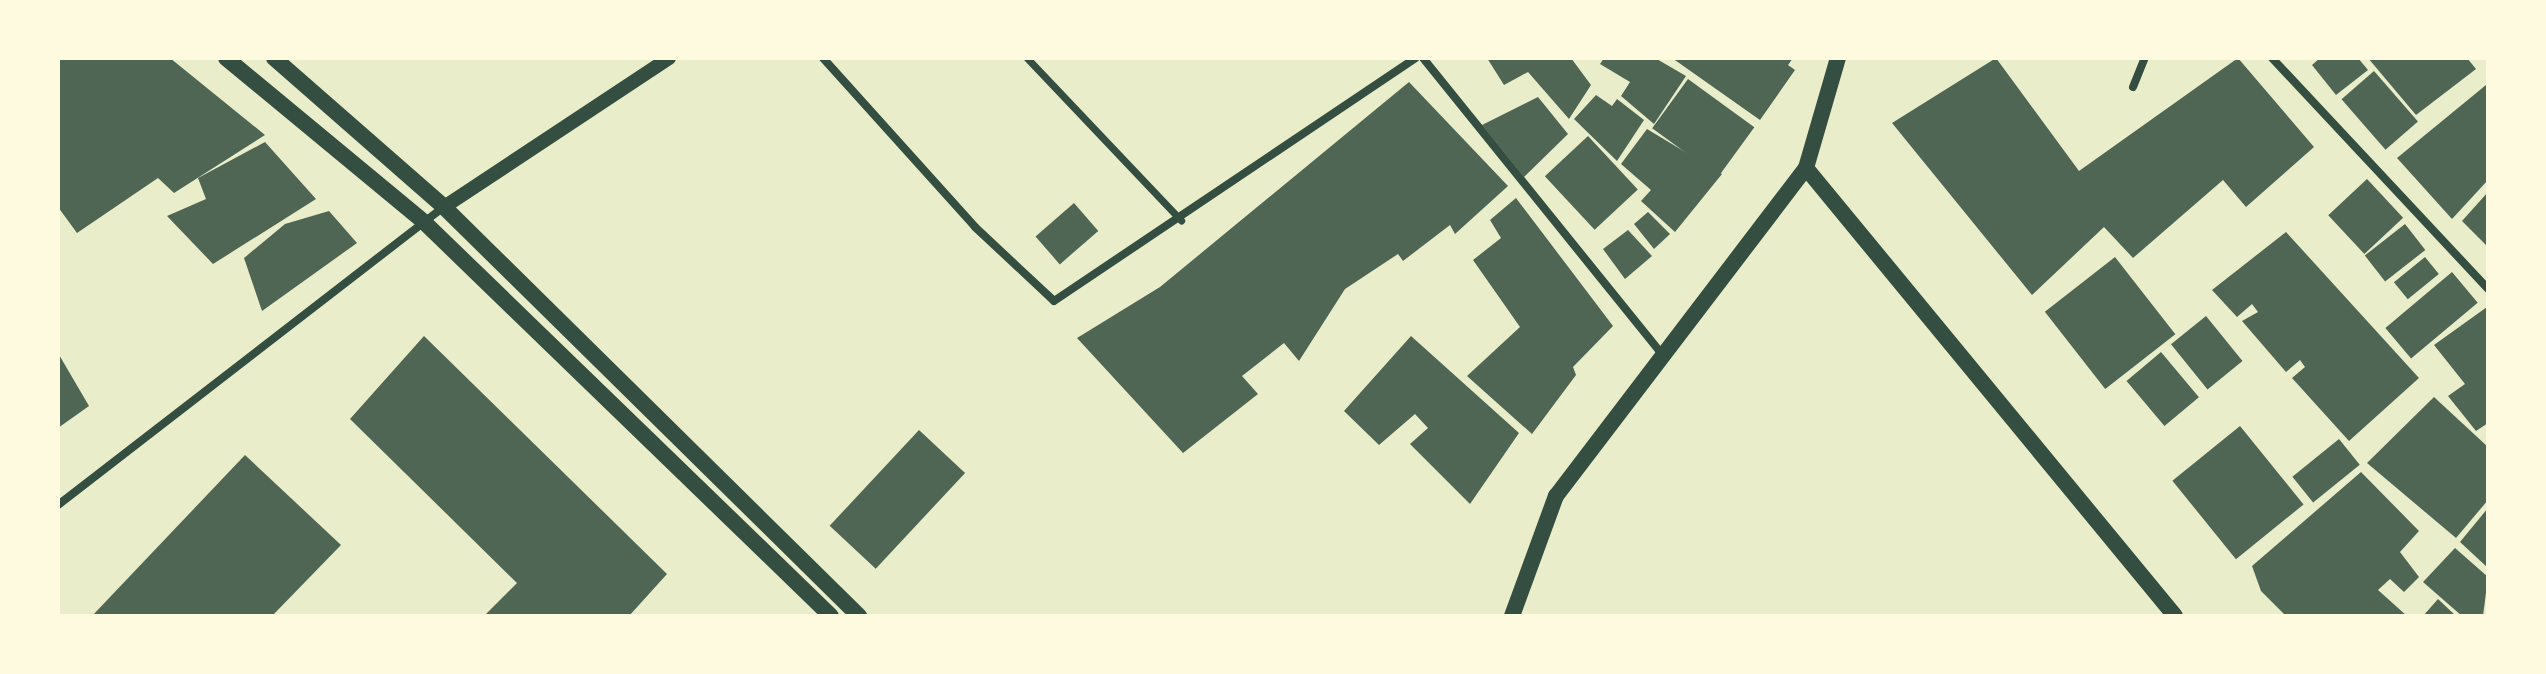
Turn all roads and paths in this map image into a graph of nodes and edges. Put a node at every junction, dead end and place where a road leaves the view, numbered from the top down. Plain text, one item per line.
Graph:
1 (226, 58) edge
2 (274, 58) edge
3 (669, 58) edge
4 (823, 58) edge
5 (1027, 58) edge
6 (1415, 58) edge
7 (1423, 58) edge
8 (1838, 58) edge
9 (2145, 58) edge
10 (2272, 58) edge
11 (2133, 87) dead end
12 (1806, 168) junction
13 (444, 207) junction
14 (1181, 220) junction
15 (424, 222) junction
16 (2488, 289) edge
17 (1663, 355) junction
18 (58, 505) edge
19 (831, 616) edge
20 (859, 616) edge
21 (1512, 616) edge
22 (2175, 616) edge

1 - 15 main road
2 - 13 main road
3 - 13 street
4 - 14 street
5 - 14 street
6 - 14 street
7 - 17 street
8 - 12 main road
9 - 11 street
10 - 16 street
12 - 17 main road
12 - 22 main road
13 - 15 street
13 - 20 main road
15 - 18 street
15 - 19 main road
17 - 21 main road

